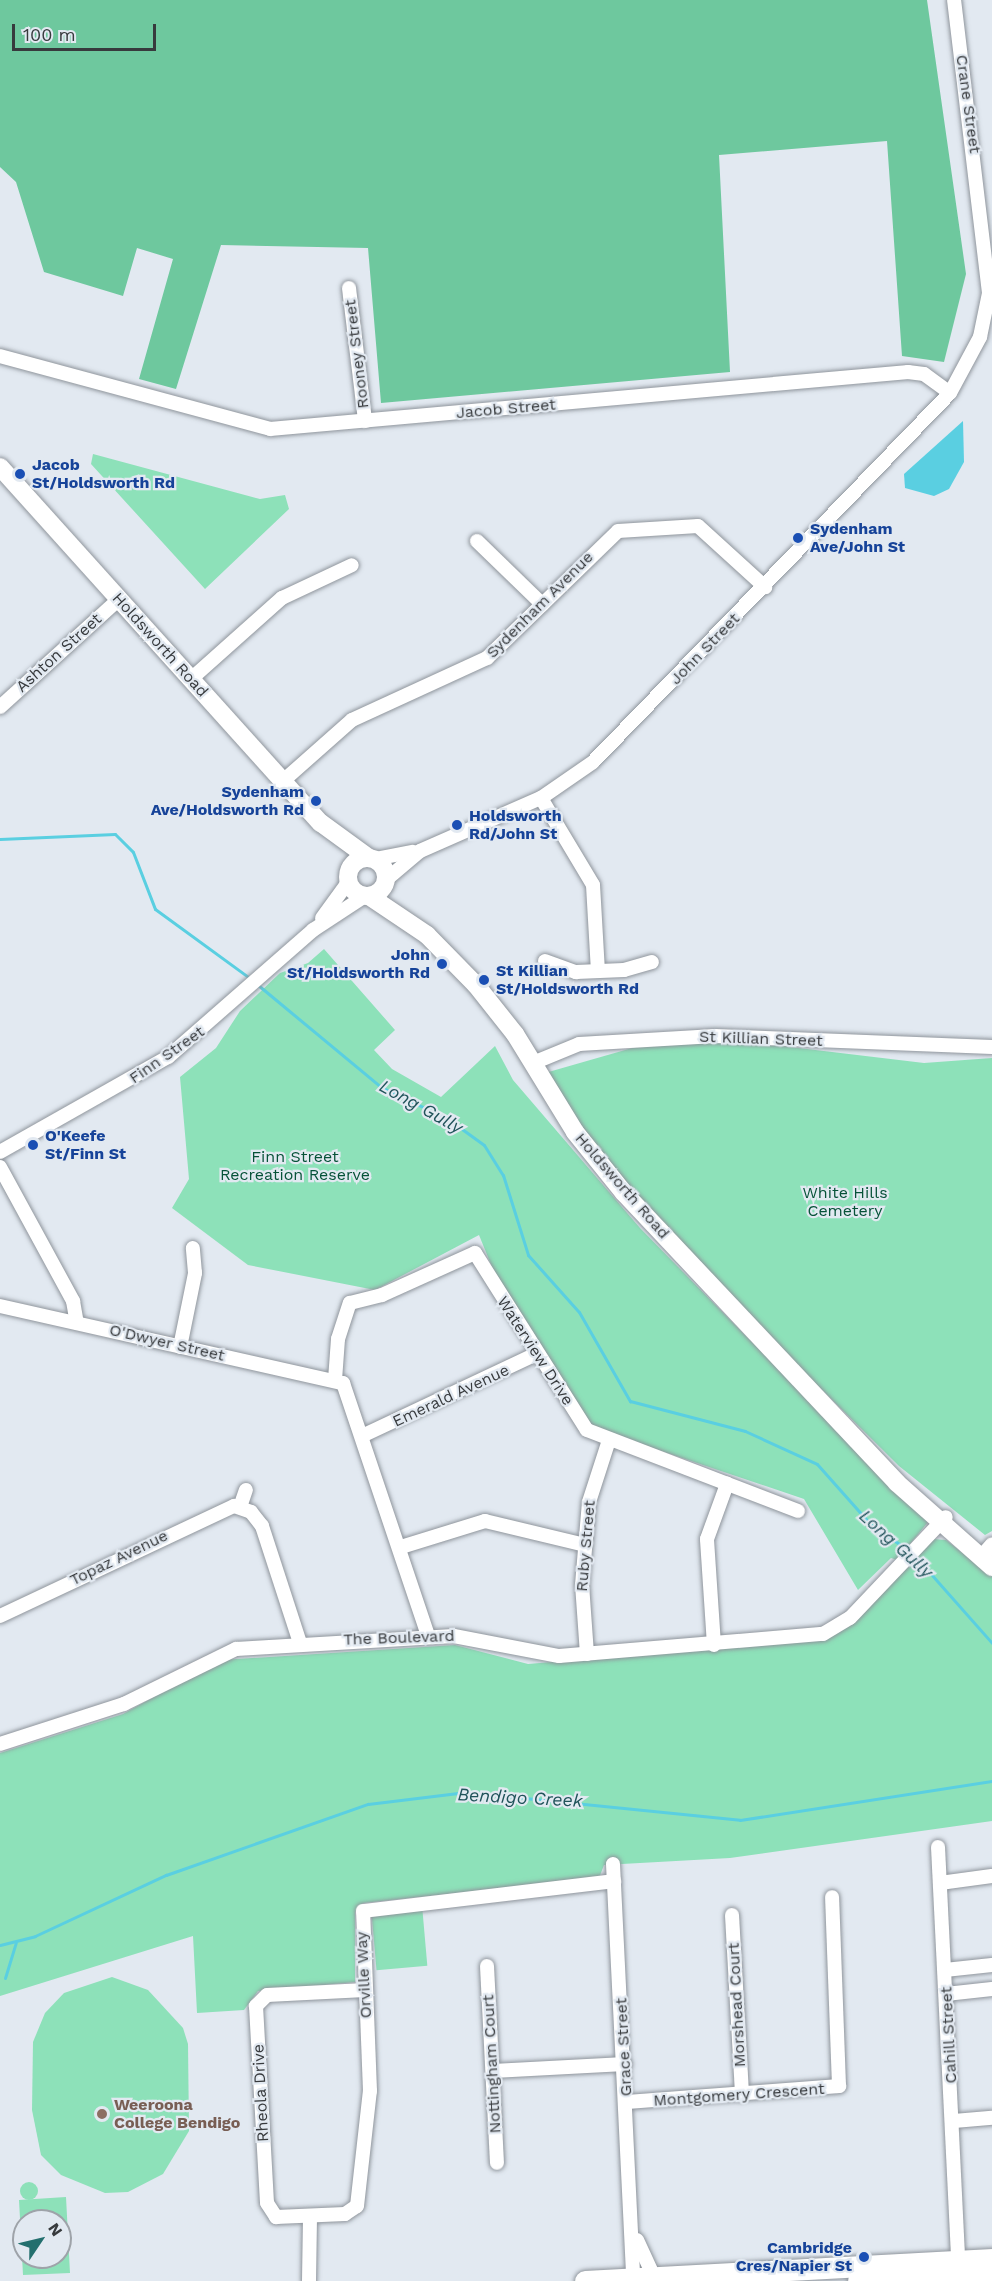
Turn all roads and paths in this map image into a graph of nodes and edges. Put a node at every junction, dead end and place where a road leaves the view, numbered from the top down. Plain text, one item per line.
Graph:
1 (954, 0) edge
2 (349, 288) dead end
3 (986, 339) edge
4 (0, 356) edge
5 (950, 393) junction
6 (365, 421) junction
7 (0, 467) edge
8 (477, 541) dead end
9 (352, 565) dead end
10 (765, 587) junction
11 (119, 599) junction
12 (542, 604) junction
13 (191, 679) junction
14 (0, 707) edge
15 (283, 781) junction
16 (541, 798) junction
17 (321, 823) junction
18 (420, 851) junction
19 (372, 859) junction
20 (349, 878) junction
21 (386, 880) junction
22 (367, 896) junction
23 (313, 930) junction
24 (427, 935) junction
25 (545, 961) dead end
26 (652, 962) dead end
27 (598, 971) junction
28 (992, 1047) edge
29 (533, 1063) junction
30 (0, 1152) edge
31 (0, 1167) edge
32 (193, 1248) dead end
33 (0, 1306) edge
34 (77, 1323) junction
35 (180, 1347) junction
36 (536, 1354) junction
37 (335, 1380) junction
38 (364, 1435) junction
39 (609, 1440) junction
40 (727, 1484) junction
41 (246, 1490) dead end
42 (240, 1507) junction
43 (798, 1511) dead end
44 (943, 1520) junction
45 (585, 1545) junction
46 (401, 1547) junction
47 (988, 1555) edge
48 (0, 1616) edge
49 (428, 1636) junction
50 (300, 1643) junction
51 (714, 1645) junction
52 (587, 1654) junction
53 (0, 1744) edge
54 (938, 1847) dead end
55 (613, 1864) dead end
56 (992, 1876) edge
57 (614, 1881) junction
58 (940, 1883) junction
59 (832, 1897) dead end
60 (732, 1915) dead end
61 (992, 1965) edge
62 (487, 1966) dead end
63 (945, 1970) junction
64 (365, 1989) junction
65 (992, 1989) edge
66 (946, 1994) junction
67 (625, 2064) junction
68 (493, 2071) junction
69 (742, 2095) junction
70 (627, 2102) junction
71 (992, 2118) edge
72 (954, 2121) junction
73 (497, 2163) dead end
74 (310, 2217) junction
75 (960, 2223) junction
76 (635, 2229) junction
77 (312, 2258) junction
78 (982, 2264) edge
79 (696, 2275) junction
80 (641, 2279) edge
81 (309, 2281) edge
82 (319, 2281) edge
83 (585, 2281) edge
84 (781, 2281) edge
85 (858, 2281) edge

1 - 3 street, Crane Street
2 - 6 street, Rooney Street
3 - 5 street
4 - 6 street, Jacob Street
5 - 6 street, Jacob Street
5 - 10 street, John Street
7 - 11 main road, Holdsworth Road
8 - 12 street
9 - 13 street
10 - 12 street, Sydenham Avenue
10 - 16 street, John Street
11 - 13 main road, Holdsworth Road
11 - 14 street, Ashton Street
12 - 15 street, Sydenham Avenue
13 - 15 main road, Holdsworth Road
15 - 17 main road, Holdsworth Road
16 - 18 street, John Street
16 - 27 street
17 - 19 main road, Holdsworth Road
17 - 20 main road, Holdsworth Road
18 - 19 street, John Street
18 - 21 street, John Street
19 - 20 main road
19 - 21 main road, Holdsworth Road
20 - 22 main road, Holdsworth Road
20 - 23 street, Finn Street
21 - 22 main road
21 - 24 main road, Holdsworth Road
22 - 23 street, Finn Street
22 - 24 main road, Holdsworth Road
23 - 30 street, Finn Street
24 - 29 main road, Holdsworth Road
25 - 27 street
26 - 27 street
28 - 29 street, St Killian Street
29 - 44 main road, Holdsworth Road
31 - 34 street
32 - 35 street
33 - 34 street, O'Dwyer Street
34 - 35 street, O'Dwyer Street
35 - 37 street, O'Dwyer Street
36 - 37 street, Waterview Drive
36 - 38 street, Emerald Avenue
36 - 39 street, Waterview Drive
37 - 38 street
38 - 46 street
39 - 40 street, Waterview Drive
39 - 45 street, Ruby Street
40 - 43 street, Waterview Drive
40 - 51 street
41 - 42 street
42 - 48 street, Topaz Avenue
42 - 50 street
44 - 47 main road, Holdsworth Road
44 - 51 street, The Boulevard
45 - 46 street
45 - 52 street, Ruby Street
46 - 49 street
49 - 50 street, The Boulevard
49 - 52 street, The Boulevard
50 - 53 street, The Boulevard
51 - 52 street, The Boulevard
54 - 58 street, Cahill Street
55 - 57 street, Grace Street
56 - 58 street
57 - 64 street, Orville Way
57 - 67 street, Grace Street
58 - 63 street, Cahill Street
59 - 69 street, Montgomery Crescent
60 - 69 street, Morshead Court
61 - 63 street
62 - 68 street, Nottingham Court
63 - 66 street, Cahill Street
64 - 74 street, Orville Way
64 - 74 street, Rheola Drive
65 - 66 street
66 - 72 street, Cahill Street
67 - 68 street
67 - 70 street, Grace Street
68 - 73 street, Nottingham Court
69 - 70 street, Montgomery Crescent
70 - 76 street, Grace Street
71 - 72 street
72 - 75 street, Cahill Street
74 - 77 street
75 - 78 street, Cahill Street
75 - 78 street, Cahill Street
76 - 80 street, Grace Street
76 - 80 street, Grace Street
77 - 81 street
77 - 82 street
78 - 79 highway
78 - 85 highway
79 - 80 highway
79 - 84 highway
80 - 83 highway

